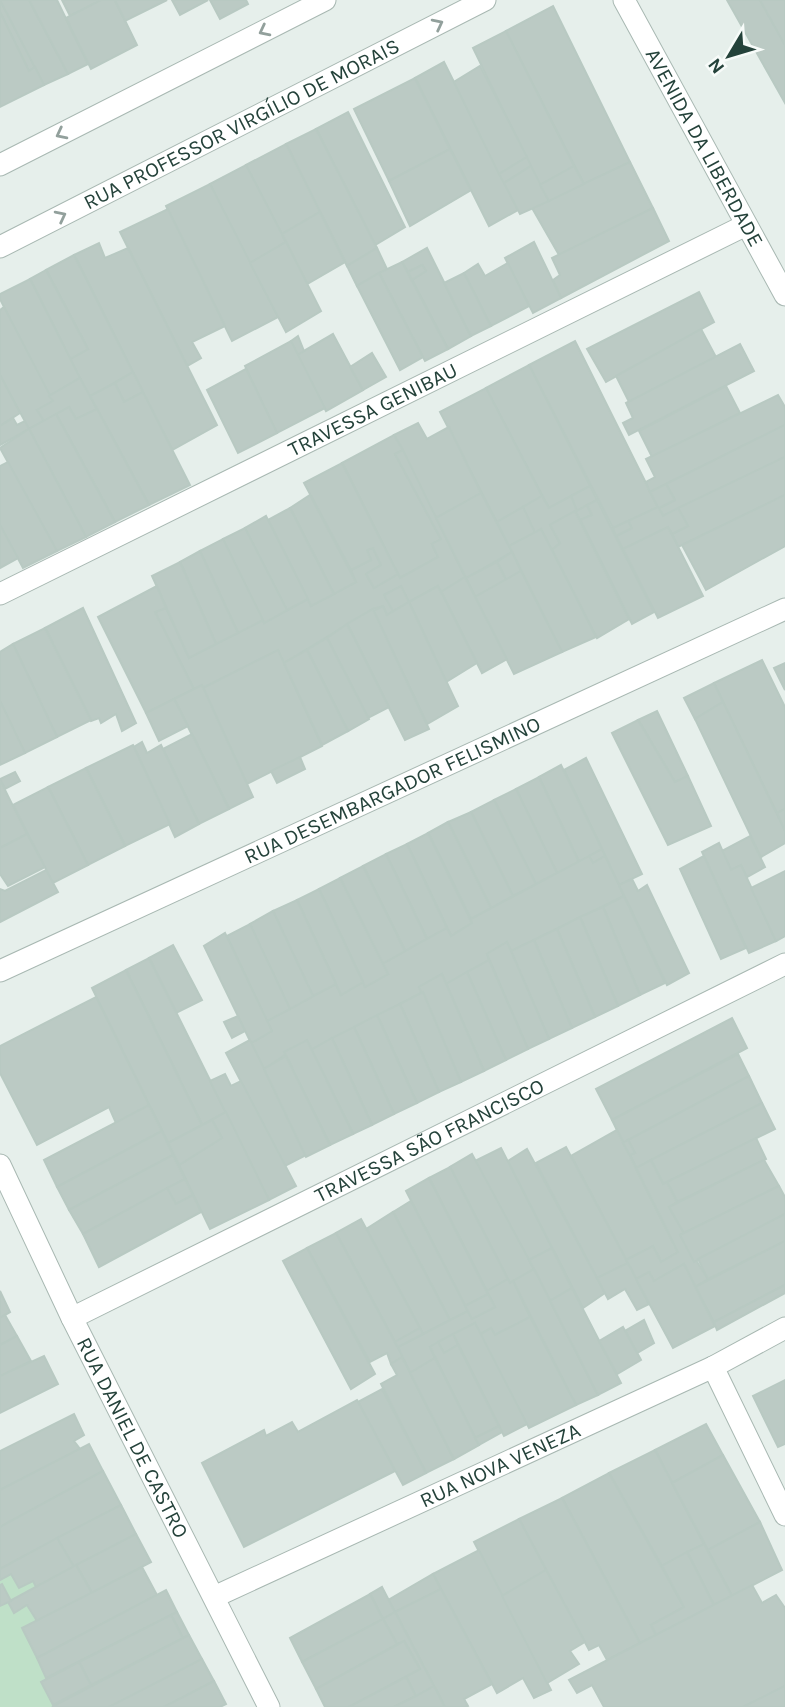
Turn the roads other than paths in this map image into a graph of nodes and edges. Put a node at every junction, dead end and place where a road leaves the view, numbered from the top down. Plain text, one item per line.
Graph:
1 (325, 0) edge
2 (485, 0) edge
3 (624, 0) edge
4 (0, 165) edge
5 (746, 225) junction
6 (0, 247) edge
7 (785, 296) edge
8 (0, 594) edge
9 (785, 609) edge
10 (785, 964) edge
11 (0, 971) edge
12 (0, 1165) edge
13 (72, 1318) junction
14 (785, 1328) edge
15 (713, 1367) junction
16 (785, 1515) edge
17 (214, 1597) junction
18 (269, 1707) edge

1 -> 4 street
6 -> 2 street, RUA PROFESSOR VIRGÍLIO DE MORAIS
3 - 5 street, AVENIDA DA LIBERDADE
5 - 7 street, AVENIDA DA LIBERDADE
5 - 8 street, TRAVESSA GENIBAU
9 - 11 street, RUA DESEMBARGADOR FELISMINO
10 - 13 street, TRAVESSA SÃO FRANCISCO
12 - 13 street, RUA DANIEL DE CASTRO
13 - 17 street, RUA DANIEL DE CASTRO
14 - 15 street, RUA NOVA VENEZA
15 - 16 street
15 - 17 street, RUA NOVA VENEZA
17 - 18 street, RUA DANIEL DE CASTRO

